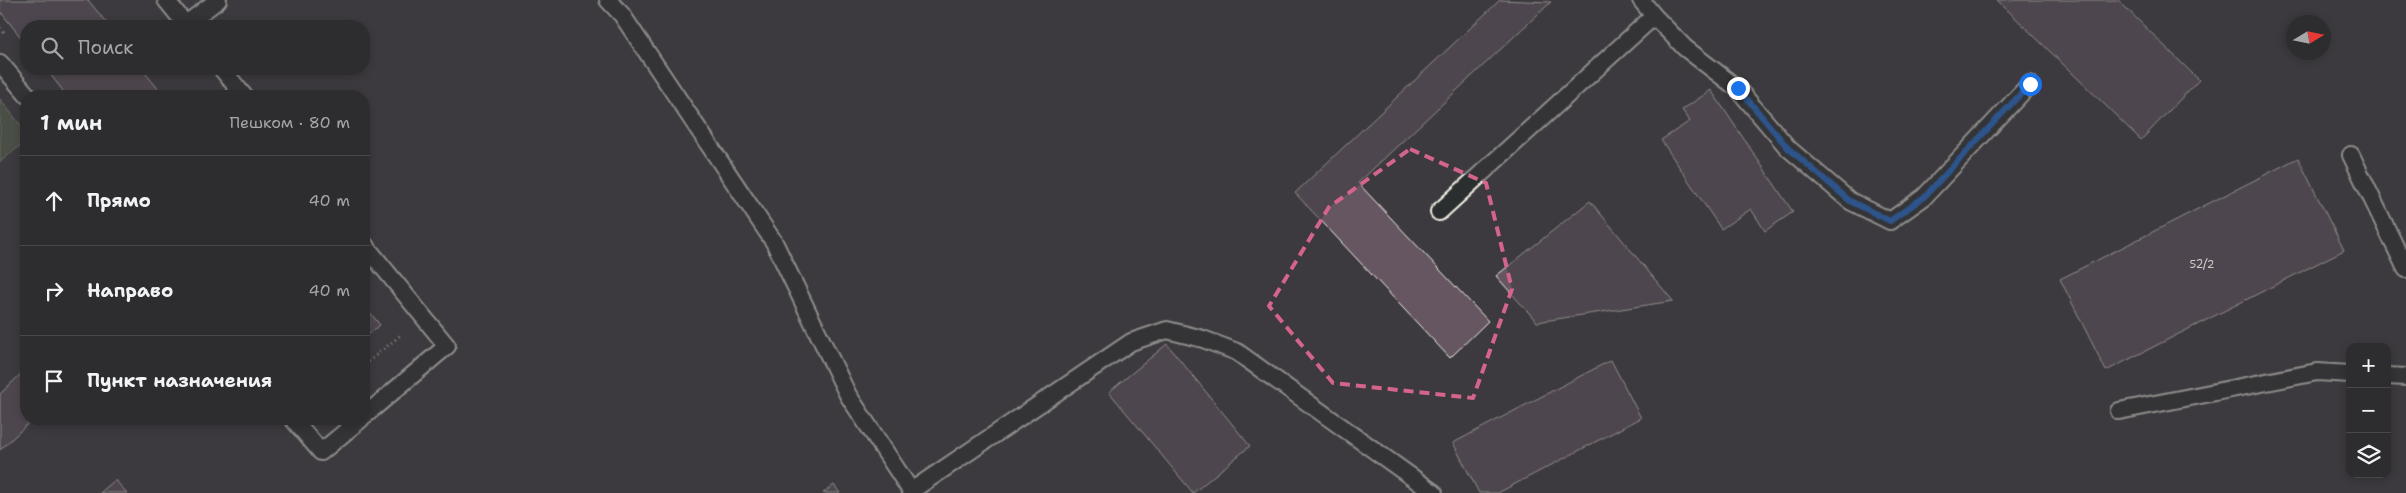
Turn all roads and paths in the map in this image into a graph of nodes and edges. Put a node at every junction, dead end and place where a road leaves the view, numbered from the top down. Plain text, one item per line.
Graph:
1 (166, 0) edge
2 (218, 0) edge
3 (608, 0) edge
4 (1641, 0) edge
5 (1654, 16) junction
6 (182, 20) edge
7 (192, 20) edge
8 (0, 63) edge
9 (227, 75) edge
10 (2030, 84) dead end
11 (23, 90) edge
12 (239, 90) edge
13 (2351, 155) dead end
14 (1439, 212) dead end
15 (370, 251) edge
16 (2406, 269) edge
17 (405, 332) dead end
18 (370, 360) edge
19 (2346, 374) edge
20 (2391, 376) edge
21 (2406, 377) edge
22 (370, 411) edge
23 (2119, 412) dead end
24 (298, 425) edge
25 (354, 425) edge
26 (912, 492) edge
27 (1434, 493) edge

1 - 6 lane
2 - 7 lane
3 - 26 lane
4 - 5 lane
5 - 10 lane
5 - 14 lane
8 - 11 lane
9 - 12 lane
13 - 16 lane
15 - 22 lane
17 - 18 path
19 - 23 lane
20 - 21 lane
24 - 25 lane
26 - 27 lane

